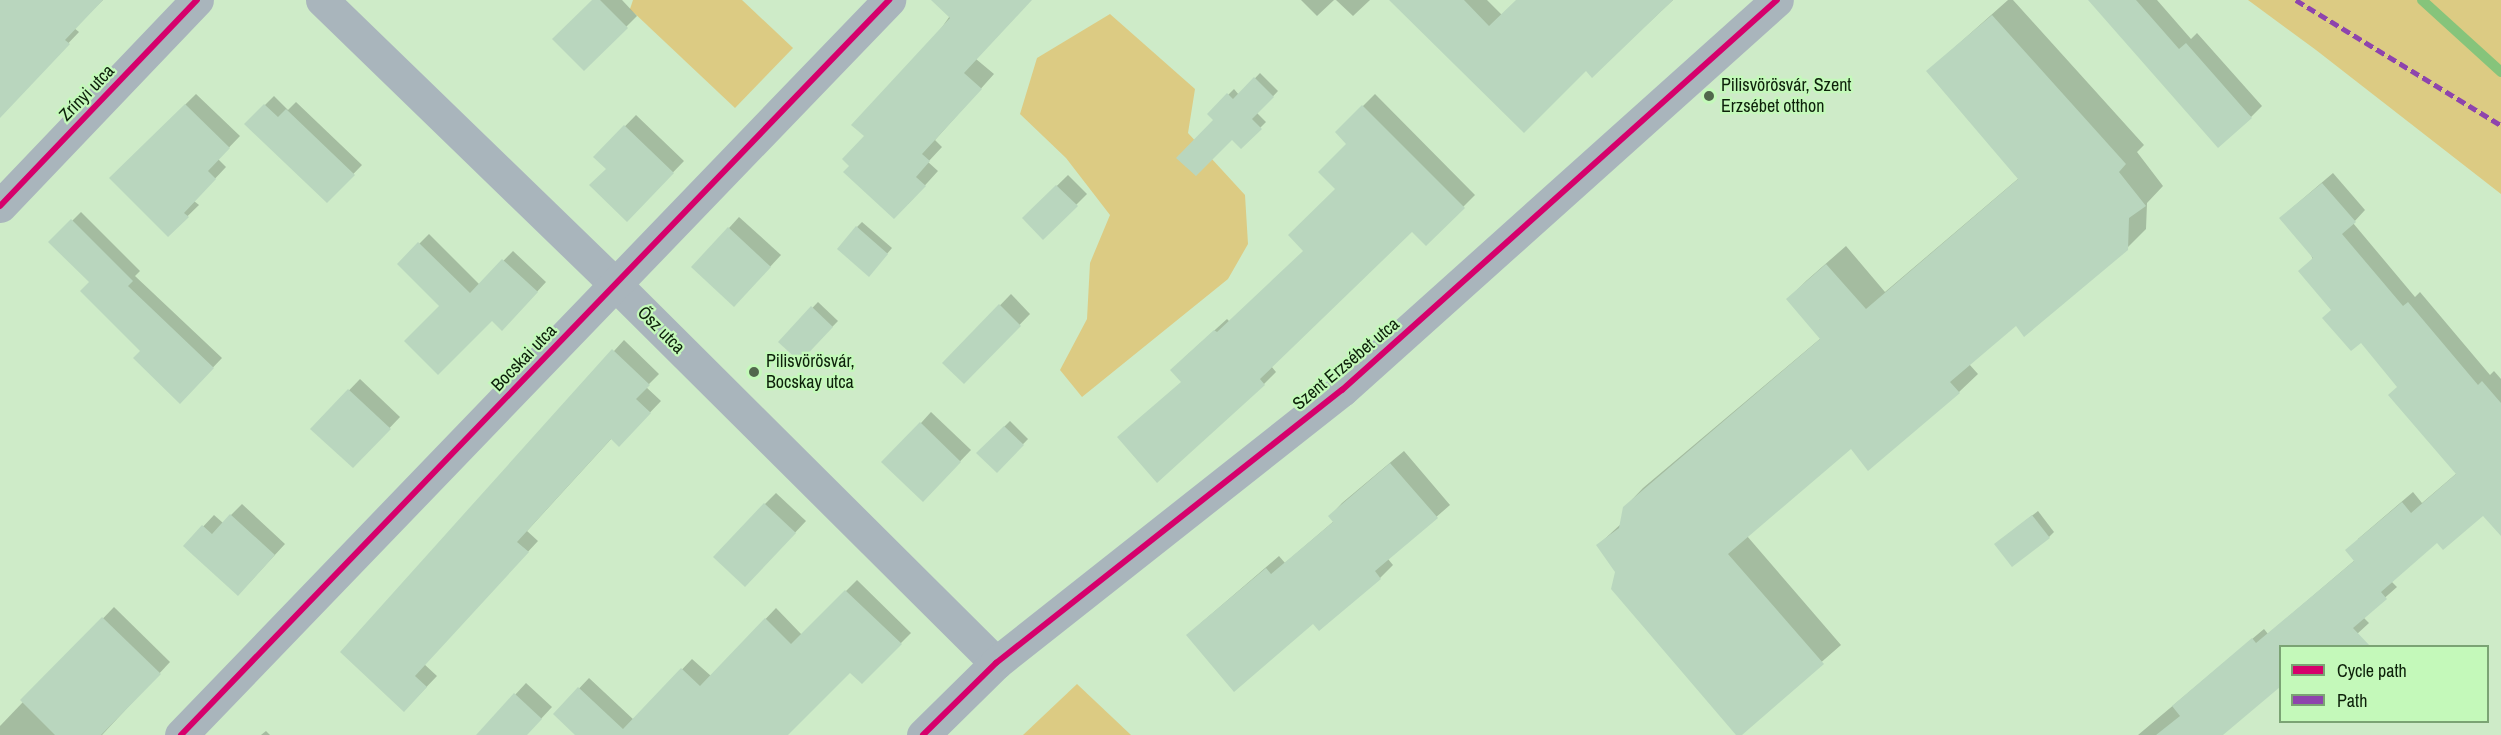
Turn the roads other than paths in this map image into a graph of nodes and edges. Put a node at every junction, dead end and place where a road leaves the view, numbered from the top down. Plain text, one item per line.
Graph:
1 (196, 0) edge
2 (322, 0) edge
3 (889, 0) edge
4 (1777, 0) edge
5 (0, 206) edge
6 (616, 285) junction
7 (996, 663) junction
8 (181, 735) edge
9 (923, 735) edge

1 - 5 street, Zrínyi utca
2 - 6 street, Ősz utca
3 - 6 street, Bocskai utca
4 - 7 street, Szent Erzsébet utca
6 - 7 street, Ősz utca
6 - 8 street, Bocskai utca
7 - 9 street, Szent Erzsébet utca

